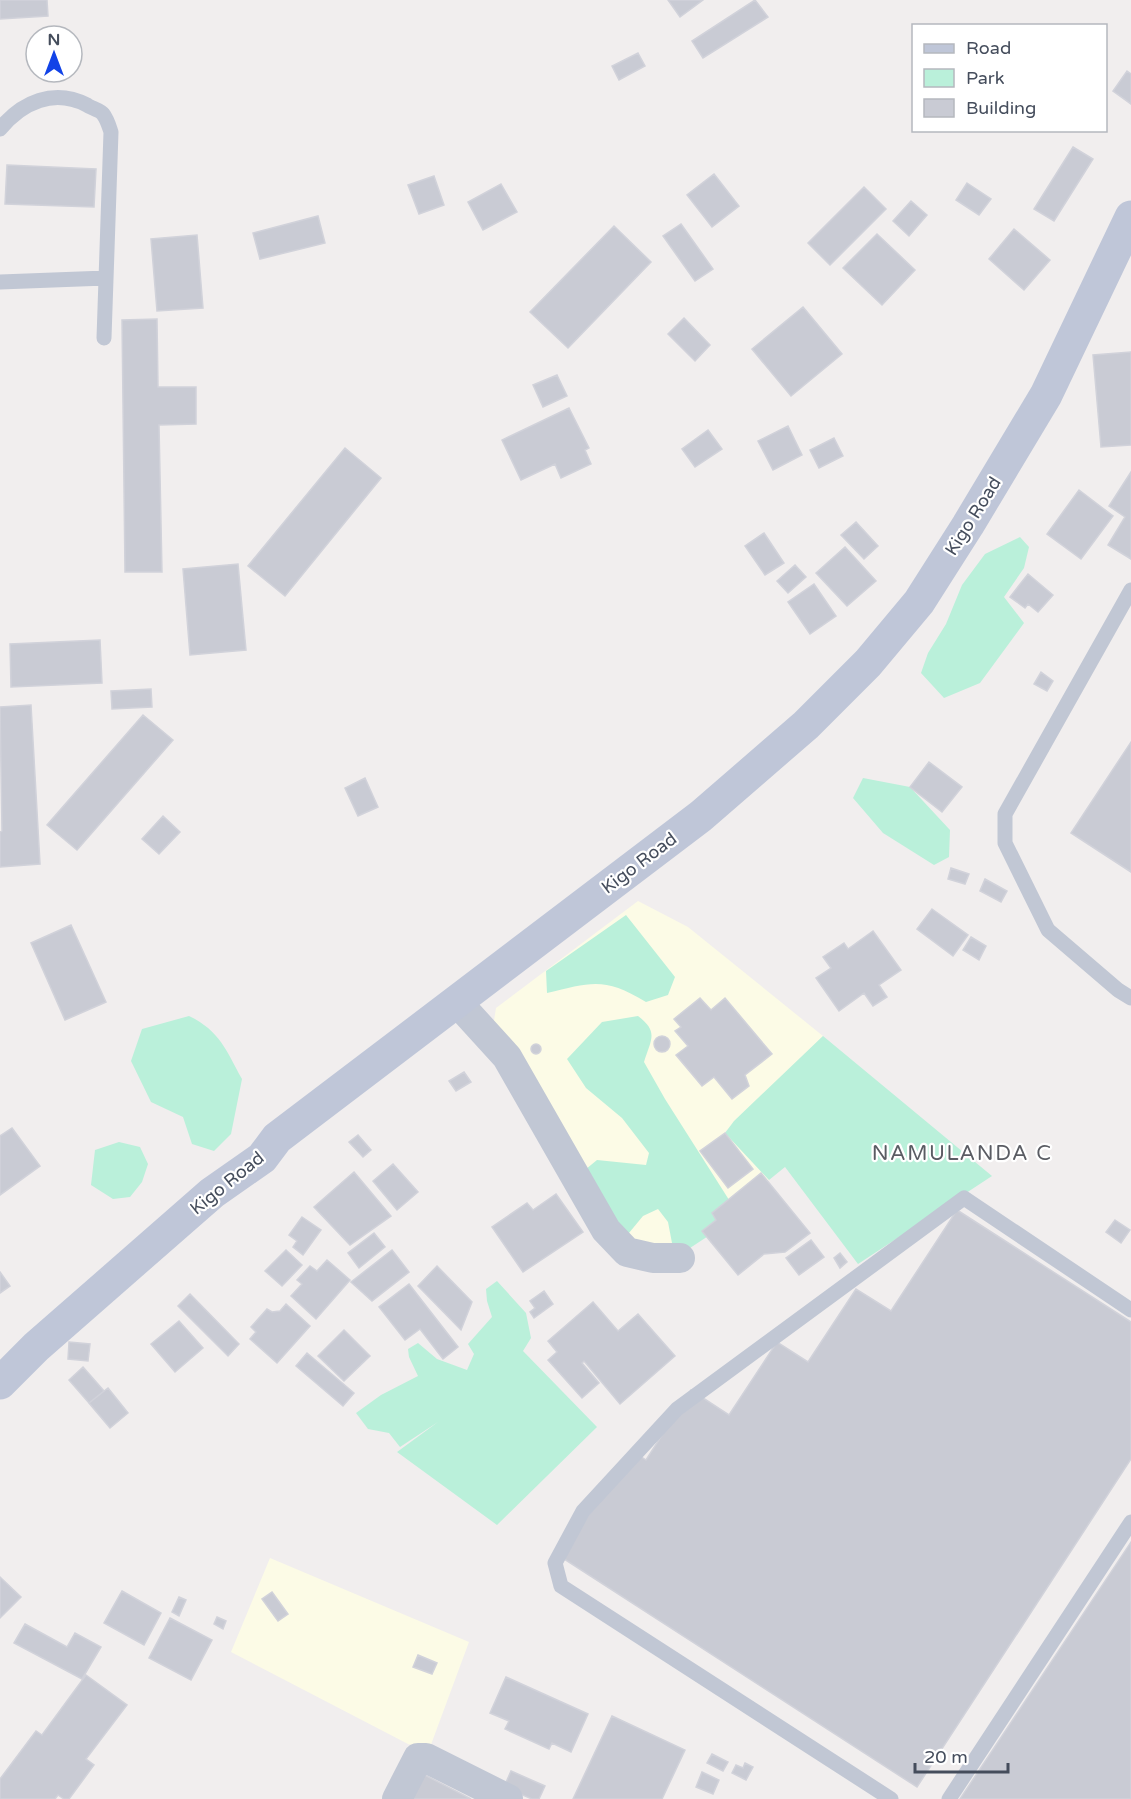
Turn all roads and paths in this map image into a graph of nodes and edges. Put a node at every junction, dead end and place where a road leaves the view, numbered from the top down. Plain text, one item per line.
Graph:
1 (0, 129) edge
2 (1131, 217) edge
3 (106, 278) junction
4 (0, 282) edge
5 (104, 338) dead end
6 (1131, 590) edge
7 (1131, 998) edge
8 (457, 1002) junction
9 (680, 1258) dead end
10 (1131, 1310) edge
11 (0, 1383) edge
12 (1131, 1522) edge
13 (397, 1799) edge
14 (508, 1799) edge
15 (891, 1799) edge
16 (949, 1799) edge

1 - 3 lane
2 - 8 street, Kigo Road
3 - 4 lane
3 - 5 lane
6 - 7 lane
8 - 9 street
8 - 11 street, Kigo Road
10 - 15 lane
12 - 16 lane
13 - 14 street

